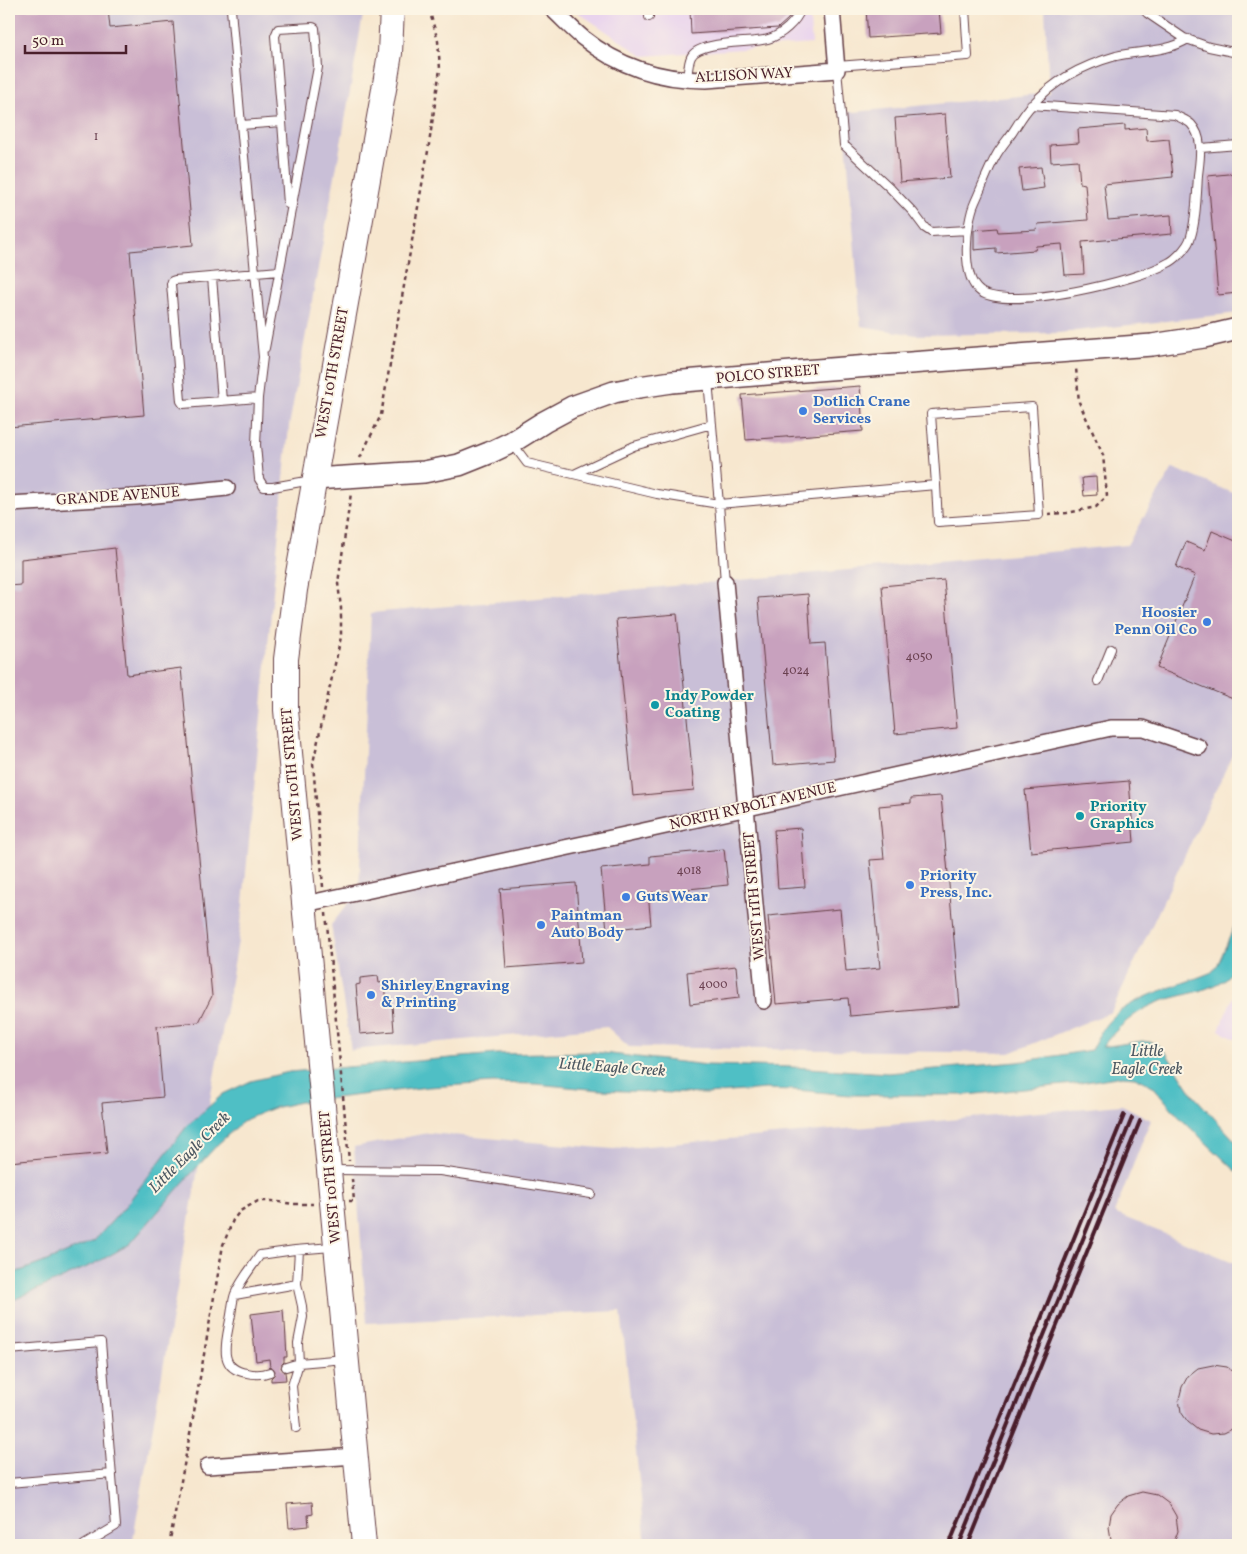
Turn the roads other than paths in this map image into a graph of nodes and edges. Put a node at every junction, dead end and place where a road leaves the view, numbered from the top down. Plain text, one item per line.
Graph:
1 (231, 9) edge
2 (392, 9) edge
3 (552, 9) edge
4 (801, 9) edge
5 (832, 9) edge
6 (965, 9) edge
7 (1144, 9) edge
8 (1188, 39) junction
9 (1238, 53) edge
10 (837, 68) junction
11 (687, 80) junction
12 (1031, 105) junction
13 (282, 122) junction
14 (241, 126) junction
15 (1238, 145) edge
16 (1201, 148) junction
17 (289, 215) junction
18 (968, 230) junction
19 (279, 271) junction
20 (255, 273) junction
21 (212, 277) junction
22 (1238, 329) edge
23 (263, 357) junction
24 (708, 380) junction
25 (258, 398) junction
26 (222, 401) junction
27 (712, 424) junction
28 (512, 442) junction
29 (574, 474) junction
30 (314, 479) junction
31 (936, 485) junction
32 (227, 488) dead end
33 (9, 504) edge
34 (719, 504) junction
35 (725, 582) joint
36 (1111, 649) dead end
37 (1098, 681) dead end
38 (1199, 747) dead end
39 (747, 808) junction
40 (315, 902) junction
41 (764, 1000) dead end
42 (330, 1170) junction
43 (591, 1194) dead end
44 (337, 1246) junction
45 (299, 1250) junction
46 (297, 1284) junction
47 (235, 1295) junction
48 (9, 1350) edge
49 (348, 1359) junction
50 (299, 1363) junction
51 (286, 1367) dead end
52 (270, 1372) dead end
53 (296, 1428) dead end
54 (356, 1456) junction
55 (208, 1466) dead end
56 (112, 1474) junction
57 (9, 1483) edge
58 (84, 1545) edge
59 (364, 1545) edge

1 - 14 lane
2 - 30 main road, WEST 10TH STREET
3 - 11 street, ALLISON WAY
4 - 11 lane
5 - 10 street
6 - 10 lane
7 - 8 lane
8 - 9 lane
8 - 12 lane
10 - 11 street, ALLISON WAY
10 - 18 lane
12 - 16 lane
12 - 18 lane
13 - 14 lane
13 - 17 lane
13 - 17 lane
14 - 20 lane
15 - 16 lane
16 - 18 lane
17 - 19 lane
19 - 20 lane
19 - 23 lane
20 - 21 lane
20 - 23 lane
21 - 26 lane
21 - 26 lane
22 - 24 street, POLCO STREET
23 - 25 lane
24 - 27 lane
24 - 28 street, POLCO STREET
25 - 26 lane
25 - 30 lane
27 - 29 lane
27 - 34 lane
28 - 29 lane
28 - 30 street, POLCO STREET
29 - 34 lane
30 - 40 main road, WEST 10TH STREET
31 - 31 lane
31 - 34 lane
32 - 33 street, GRANDE AVENUE
34 - 35 lane
35 - 39 street, WEST 11TH STREET
36 - 37 lane
38 - 39 street, NORTH RYBOLT AVENUE
39 - 40 street, NORTH RYBOLT AVENUE
39 - 41 street, WEST 11TH STREET
40 - 42 main road, WEST 10TH STREET
42 - 43 lane
42 - 44 main road, WEST 10TH STREET
44 - 45 lane
44 - 49 main road, WEST 10TH STREET
45 - 46 lane
45 - 47 lane
46 - 47 lane
46 - 50 lane
47 - 52 lane
48 - 56 lane
49 - 50 lane
49 - 54 main road, WEST 10TH STREET
50 - 51 lane
50 - 53 lane
54 - 55 street
54 - 59 main road, WEST 10TH STREET
56 - 57 lane
56 - 58 lane

